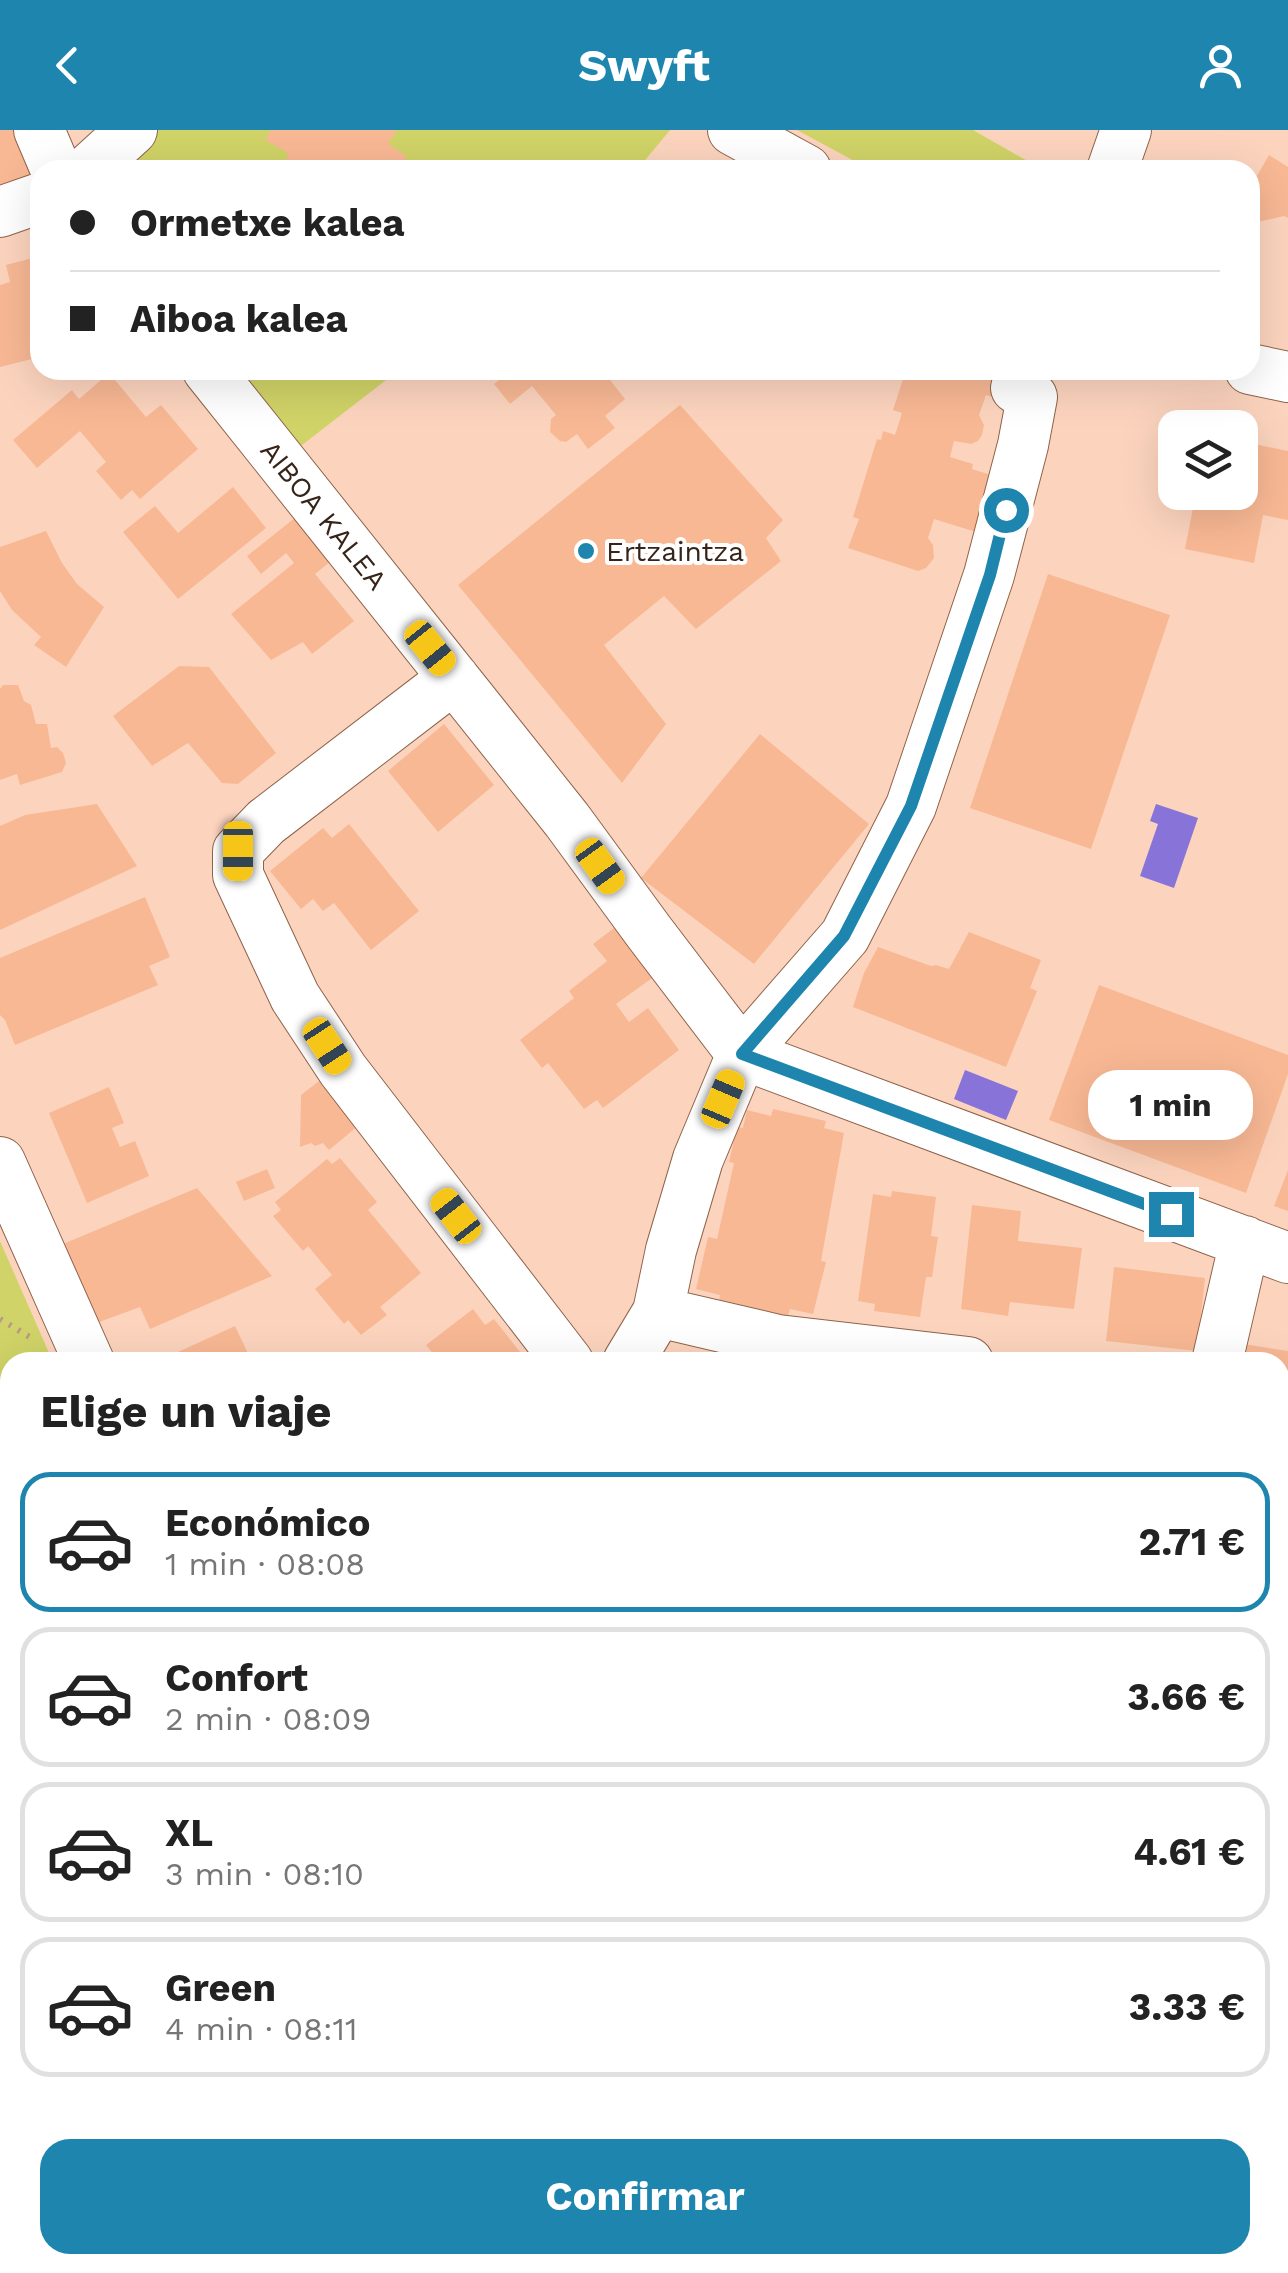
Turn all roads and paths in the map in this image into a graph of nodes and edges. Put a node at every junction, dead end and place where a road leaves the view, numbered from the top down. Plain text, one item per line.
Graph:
1 (39, 130) edge
2 (132, 130) edge
3 (733, 130) edge
4 (1126, 130) edge
5 (52, 160) edge
6 (99, 160) edge
7 (788, 160) edge
8 (1116, 160) edge
9 (30, 202) edge
10 (0, 212) edge
11 (1260, 371) edge
12 (1288, 377) edge
13 (216, 380) edge
14 (1016, 388) dead end
15 (454, 678) junction
16 (742, 1054) junction
17 (0, 1162) edge
18 (1266, 1250) edge
19 (658, 1312) junction
20 (85, 1352) edge
21 (560, 1352) edge
22 (634, 1352) edge
23 (882, 1352) edge
24 (1220, 1352) edge

1 - 5 street
2 - 6 street
3 - 7 street
4 - 8 street
9 - 10 street
11 - 12 street
13 - 15 street, AIBOA KALEA
14 - 16 street
15 - 16 street, AIBOA KALEA
15 - 21 street
16 - 18 street
16 - 19 street
17 - 20 street
18 - 24 street
19 - 22 street
19 - 23 street

